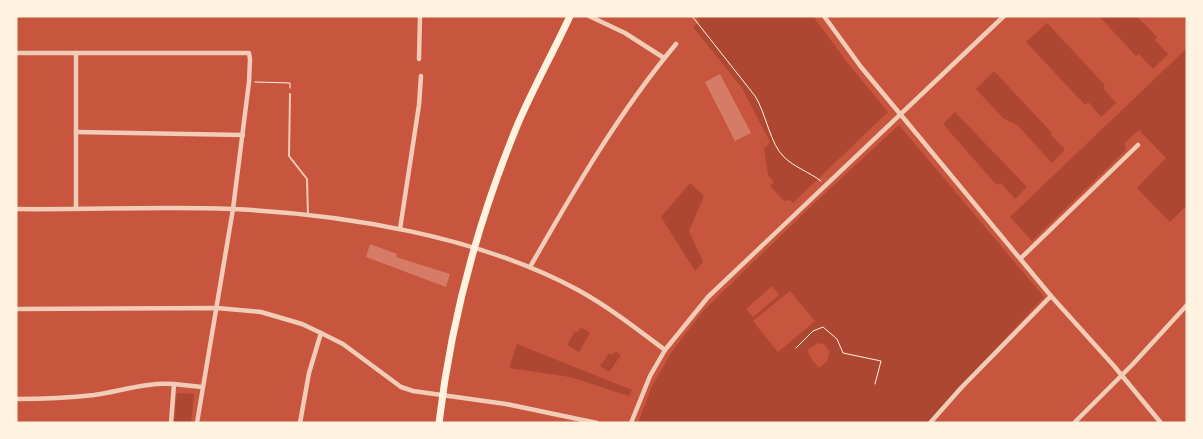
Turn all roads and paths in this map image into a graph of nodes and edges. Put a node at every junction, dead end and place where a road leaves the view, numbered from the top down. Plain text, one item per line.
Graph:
1 (420, 16) edge
2 (570, 16) edge
3 (589, 16) edge
4 (692, 16) edge
5 (824, 16) edge
6 (1004, 16) edge
7 (676, 44) dead end
8 (16, 53) edge
9 (76, 53) junction
10 (664, 58) junction
11 (419, 59) dead end
12 (421, 76) dead end
13 (249, 82) junction
14 (290, 94) joint
15 (900, 114) junction
16 (76, 132) junction
17 (243, 135) junction
18 (1138, 144) dead end
19 (824, 185) junction
20 (76, 208) junction
21 (16, 209) edge
22 (233, 210) junction
23 (308, 215) junction
24 (400, 229) junction
25 (473, 248) junction
26 (1021, 258) junction
27 (530, 267) junction
28 (1052, 296) junction
29 (1187, 305) edge
30 (217, 308) junction
31 (16, 309) edge
32 (321, 332) junction
33 (796, 348) dead end
34 (665, 350) junction
35 (1122, 375) junction
36 (174, 384) junction
37 (875, 384) dead end
38 (202, 388) junction
39 (442, 396) junction
40 (16, 399) edge
41 (171, 423) edge
42 (197, 423) edge
43 (300, 423) edge
44 (439, 423) edge
45 (597, 423) edge
46 (630, 423) edge
47 (930, 423) edge
48 (1074, 423) edge
49 (1161, 423) edge

1 - 11 street
2 - 25 main road
3 - 10 street
4 - 19 path
5 - 15 street
6 - 15 street
7 - 10 street
8 - 9 street
9 - 13 street
9 - 16 street
10 - 27 street
12 - 24 street
13 - 14 path
13 - 17 street
14 - 23 lane
15 - 19 street
15 - 26 street
16 - 17 street
16 - 20 street
17 - 22 street
18 - 26 street
19 - 34 street
20 - 21 street
20 - 22 street
22 - 23 street
22 - 30 street
23 - 24 street
24 - 25 street
25 - 27 street
25 - 39 main road
26 - 28 street
27 - 34 street
28 - 35 street
28 - 47 street
29 - 35 street
30 - 31 street
30 - 32 street
30 - 38 street
32 - 39 street
32 - 43 street
33 - 37 path
34 - 46 street
35 - 48 street
35 - 49 street
36 - 38 street
36 - 40 street
36 - 41 street
38 - 42 street
39 - 44 main road
39 - 45 street

